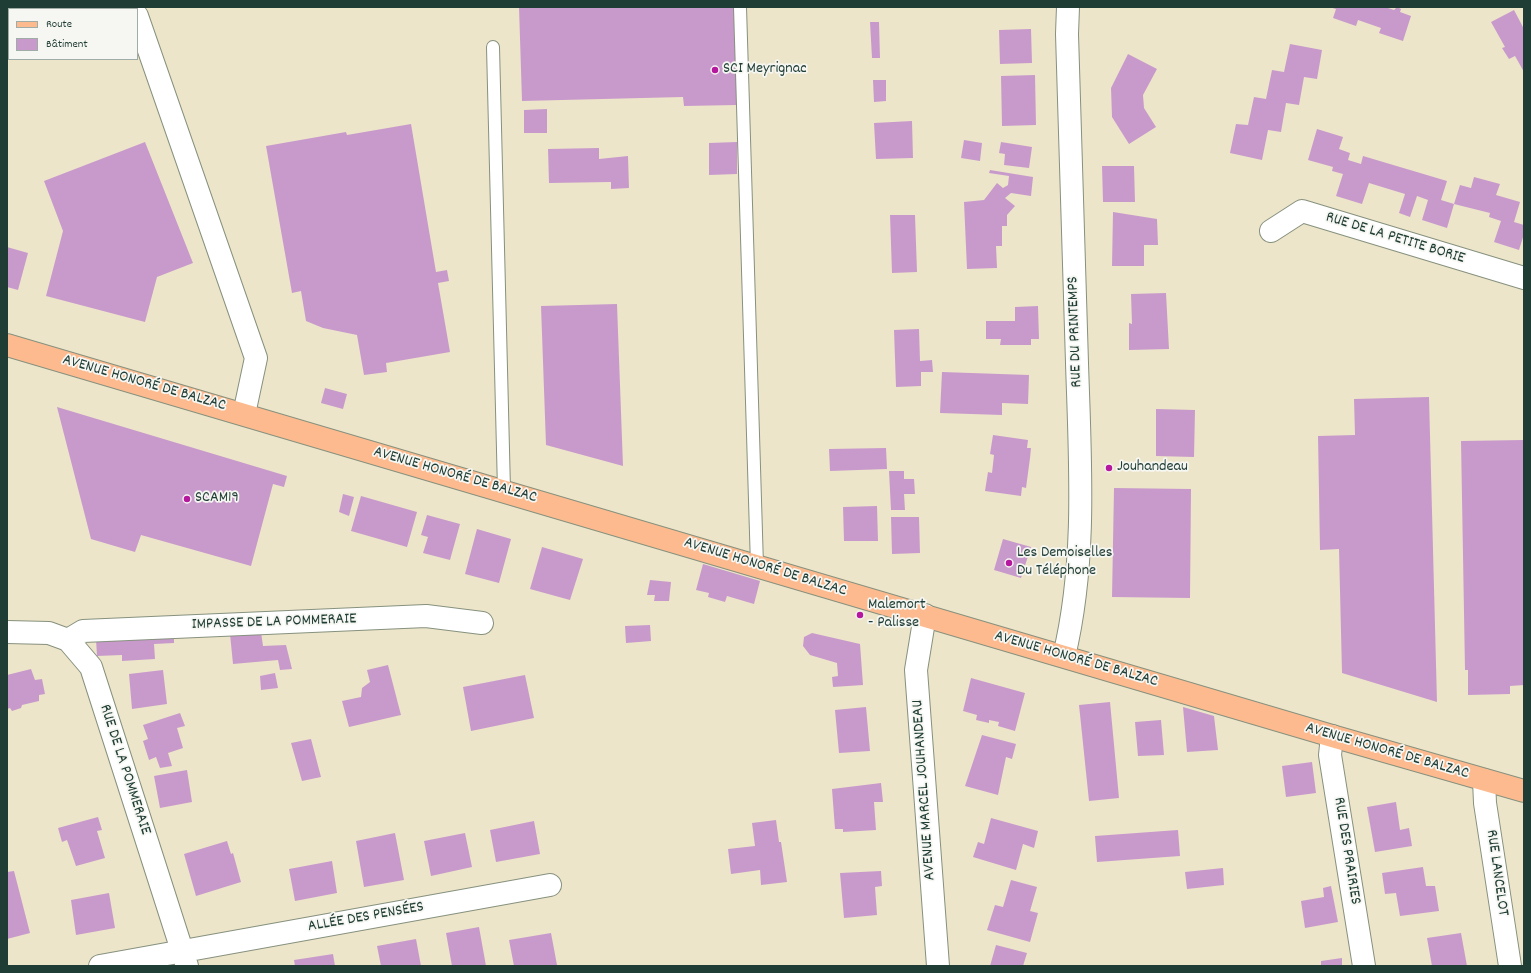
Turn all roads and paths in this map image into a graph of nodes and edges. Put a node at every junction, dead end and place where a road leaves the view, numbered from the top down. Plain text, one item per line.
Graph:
1 (740, 7) edge
2 (1068, 7) edge
3 (138, 19) edge
4 (493, 47) dead end
5 (1271, 231) dead end
6 (1524, 278) edge
7 (7, 345) edge
8 (244, 414) junction
9 (504, 490) junction
10 (757, 566) junction
11 (926, 615) junction
12 (482, 623) dead end
13 (7, 632) edge
14 (68, 640) junction
15 (1064, 656) junction
16 (1332, 736) junction
17 (1484, 780) junction
18 (1524, 791) edge
19 (550, 885) dead end
20 (184, 958) edge
21 (100, 966) edge
22 (938, 966) edge
23 (1364, 966) edge
24 (1510, 966) edge

1 - 10 lane
2 - 15 street, RUE DU PRINTEMPS
3 - 8 street
4 - 9 lane
5 - 6 street, RUE DE LA PETITE BORIE
7 - 8 main road, AVENUE HONORÉ DE BALZAC
8 - 9 main road, AVENUE HONORÉ DE BALZAC
9 - 10 main road, AVENUE HONORÉ DE BALZAC
10 - 11 main road, AVENUE HONORÉ DE BALZAC
11 - 15 main road, AVENUE HONORÉ DE BALZAC
11 - 22 street, AVENUE MARCEL JOUHANDEAU
12 - 14 street, IMPASSE DE LA POMMERAIE
13 - 14 street
14 - 20 street, RUE DE LA POMMERAIE
15 - 16 main road, AVENUE HONORÉ DE BALZAC
16 - 17 main road, AVENUE HONORÉ DE BALZAC
16 - 23 street, RUE DES PRAIRIES
17 - 18 main road, AVENUE HONORÉ DE BALZAC
17 - 24 street, RUE LANCELOT
19 - 20 street, ALLÉE DES PENSÉES
20 - 21 street, ALLÉE DES PENSÉES

